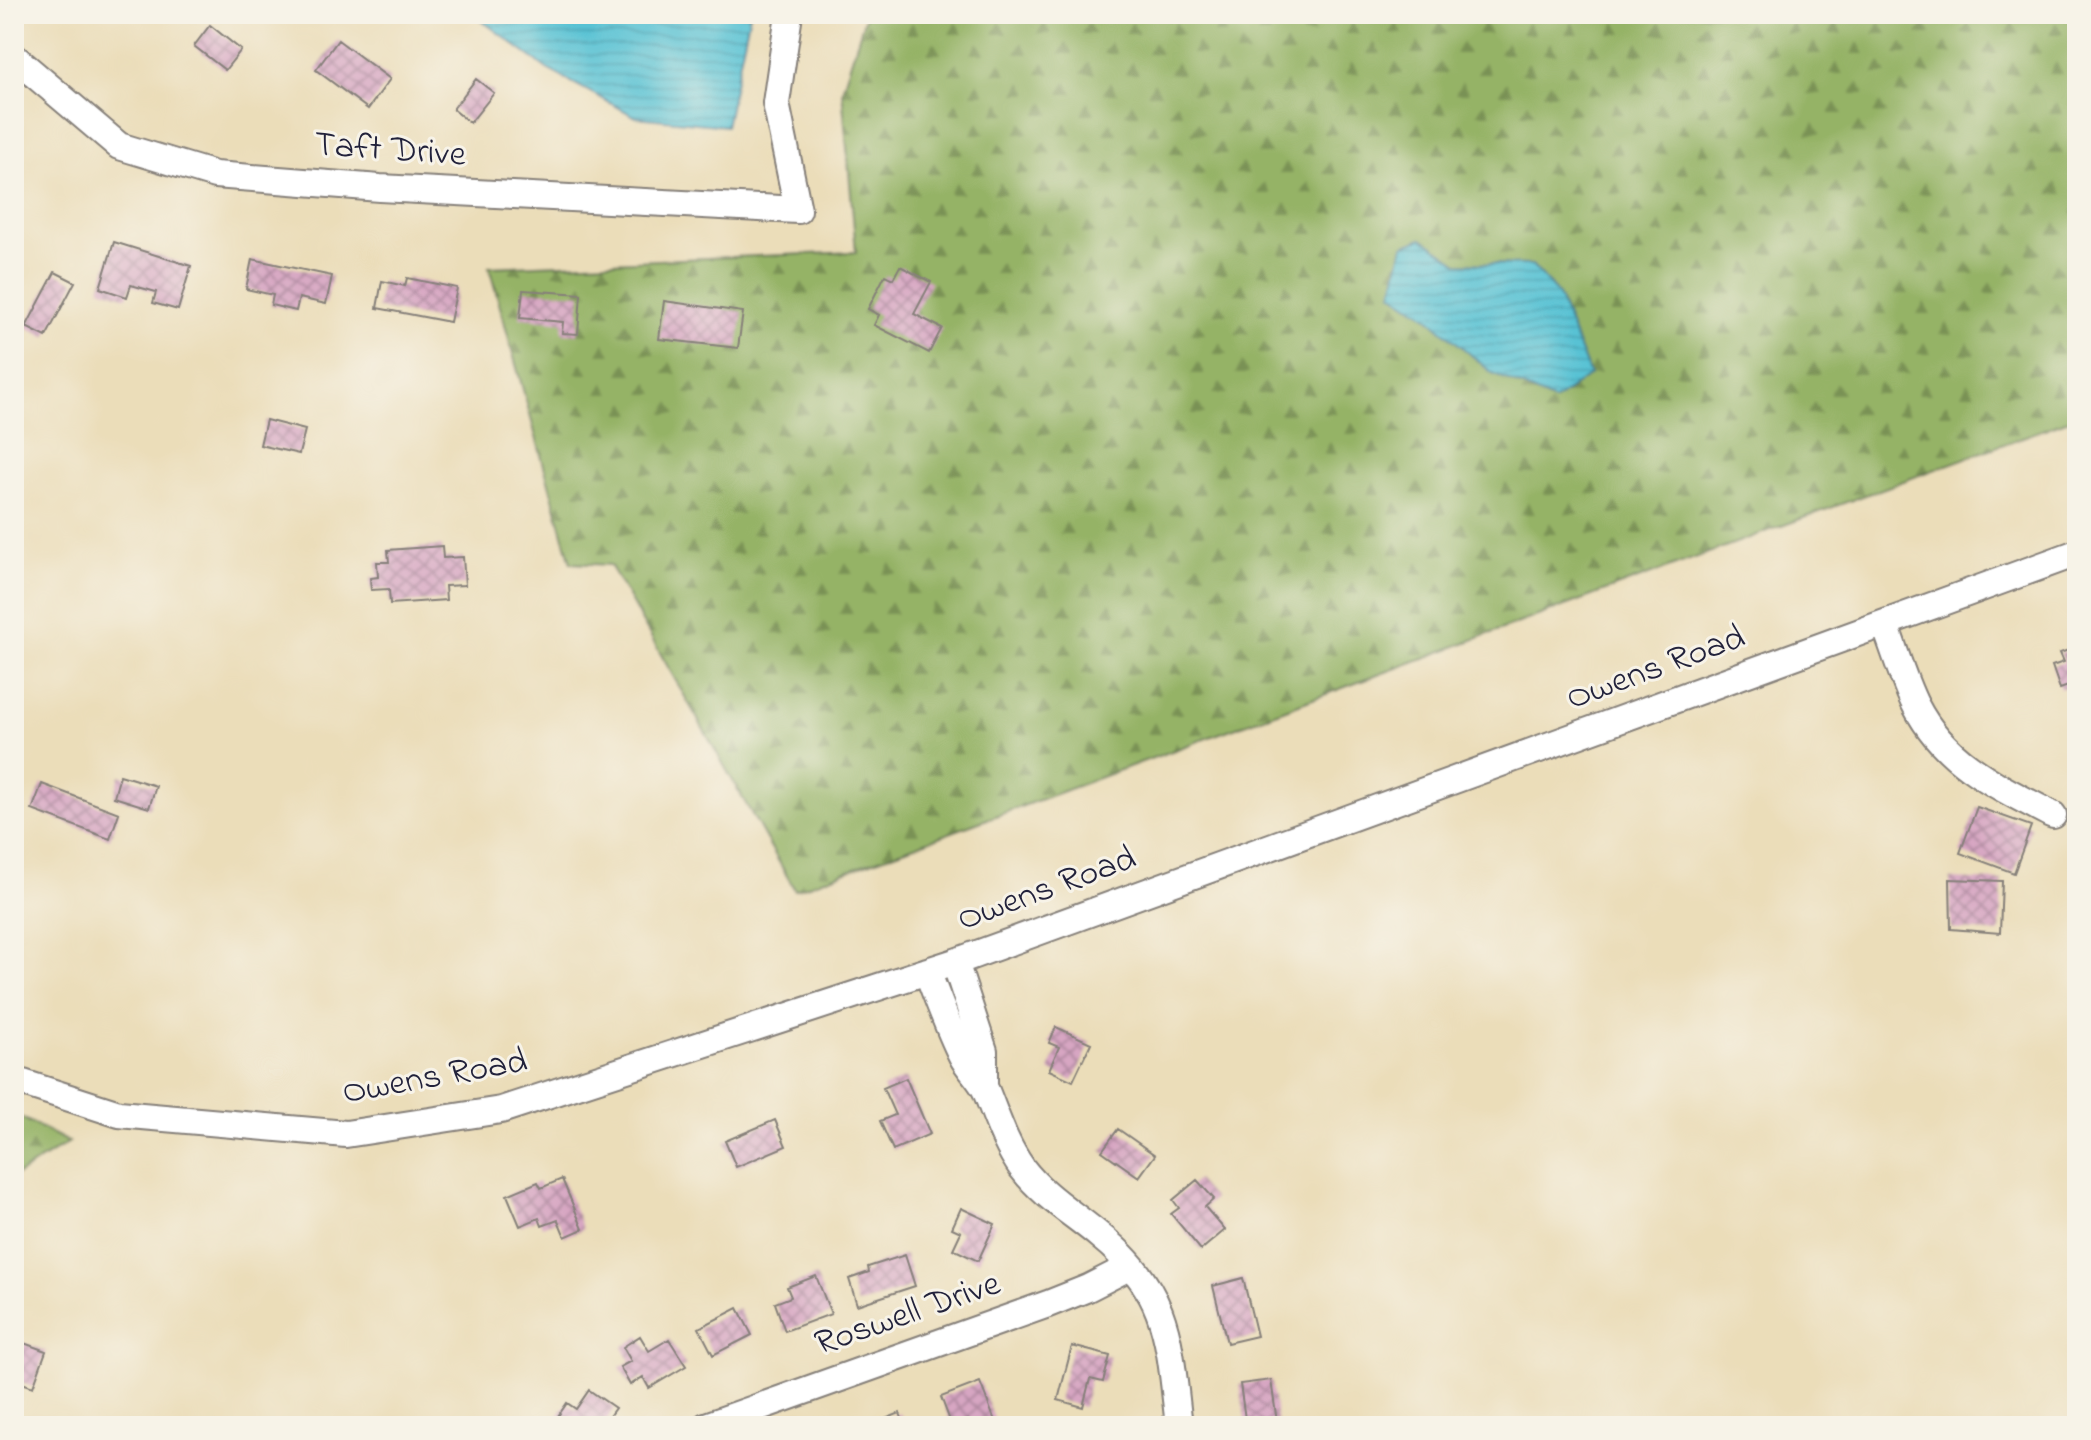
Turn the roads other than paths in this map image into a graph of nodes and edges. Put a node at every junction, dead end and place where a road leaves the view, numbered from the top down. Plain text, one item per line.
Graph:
1 (789, 14) edge
2 (14, 57) edge
3 (2077, 553) edge
4 (1885, 625) junction
5 (2053, 815) dead end
6 (955, 962) junction
7 (927, 971) junction
8 (14, 1080) edge
9 (984, 1087) junction
10 (1131, 1266) junction
11 (706, 1426) edge
12 (1179, 1426) edge

1 - 2 street, Taft Drive
3 - 4 street, Owens Road
4 - 5 street
4 - 6 street, Owens Road
6 - 7 street, Owens Road
6 - 9 street
7 - 8 street, Owens Road
7 - 9 street
9 - 10 street
10 - 11 street, Roswell Drive
10 - 12 street

